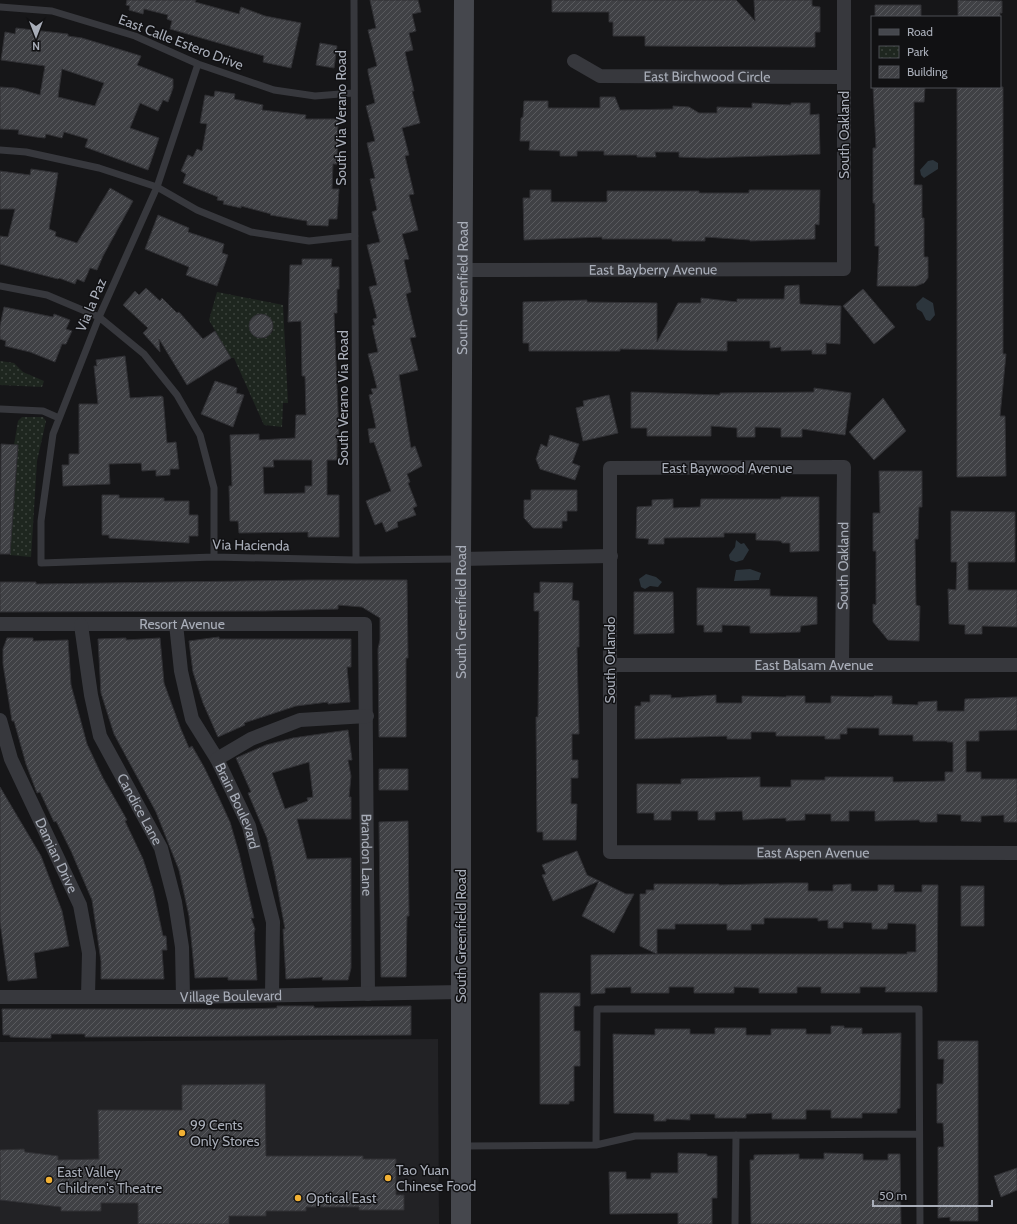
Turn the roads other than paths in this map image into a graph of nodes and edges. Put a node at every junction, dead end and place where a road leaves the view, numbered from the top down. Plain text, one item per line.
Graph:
1 (354, 0) edge
2 (464, 0) edge
3 (844, 0) edge
4 (1, 5) edge
5 (574, 61) dead end
6 (198, 64) junction
7 (844, 77) junction
8 (353, 93) junction
9 (0, 150) edge
10 (157, 187) junction
11 (355, 236) junction
12 (844, 269) joint
13 (463, 270) junction
14 (0, 286) edge
15 (99, 317) junction
16 (0, 409) edge
17 (59, 418) junction
18 (844, 467) joint
19 (610, 468) joint
20 (610, 556) junction
21 (214, 557) junction
22 (461, 559) junction
23 (356, 560) junction
24 (41, 563) joint
25 (0, 624) edge
26 (176, 624) junction
27 (365, 624) joint
28 (82, 625) junction
29 (610, 664) junction
30 (842, 665) junction
31 (1017, 665) edge
32 (367, 716) junction
33 (0, 720) edge
34 (217, 758) junction
35 (610, 852) joint
36 (1017, 853) edge
37 (461, 992) junction
38 (272, 994) junction
39 (368, 994) junction
40 (88, 996) junction
41 (0, 997) edge
42 (183, 997) junction
43 (919, 1134) junction
44 (736, 1135) junction
45 (461, 1146) junction
46 (596, 1146) junction
47 (461, 1224) edge
48 (735, 1224) edge
49 (920, 1224) edge

1 - 8 lane, South Via Verano Road
2 - 13 main road, South Greenfield Road
3 - 7 street, South Oakland
4 - 6 lane, East Calle Estero Drive
5 - 7 street, East Birchwood Circle
6 - 8 lane, East Calle Estero Drive
6 - 10 lane, Via la Paz
7 - 12 street, South Oakland
8 - 11 lane, South Via Verano Road
9 - 10 lane
10 - 11 lane
10 - 15 lane, Via la Paz
11 - 23 lane, South Verano Via Road
12 - 13 street, East Bayberry Avenue
13 - 22 main road, South Greenfield Road
14 - 15 lane
15 - 17 lane, Via la Paz
15 - 21 lane
16 - 17 lane
17 - 24 lane, Via la Paz
18 - 19 street, East Baywood Avenue
18 - 30 street, South Oakland
19 - 20 street, South Orlando
20 - 22 street
20 - 29 street, South Orlando
21 - 23 lane, Via Hacienda
21 - 24 lane, Via Hacienda
22 - 23 lane, Via Hacienda
22 - 37 main road, South Greenfield Road
25 - 28 street, Resort Avenue
26 - 27 street, Resort Avenue
26 - 28 street, Resort Avenue
26 - 34 street, Brain Boulevard
27 - 32 street, Brandon Lane
28 - 42 street, Candice Lane
29 - 30 street, East Balsam Avenue
29 - 35 street, South Orlando
30 - 31 street, East Balsam Avenue
32 - 34 street
32 - 39 street, Brandon Lane
33 - 40 street, Damian Drive
34 - 38 street, Brain Boulevard
35 - 36 street, East Aspen Avenue
37 - 39 street, Village Boulevard
37 - 45 main road, South Greenfield Road
38 - 39 street, Village Boulevard
38 - 42 street, Village Boulevard
40 - 41 street, Village Boulevard
40 - 42 street, Village Boulevard
43 - 44 lane
43 - 46 lane
43 - 49 lane
44 - 46 lane
44 - 48 lane
45 - 46 lane
45 - 47 main road, South Greenfield Road

